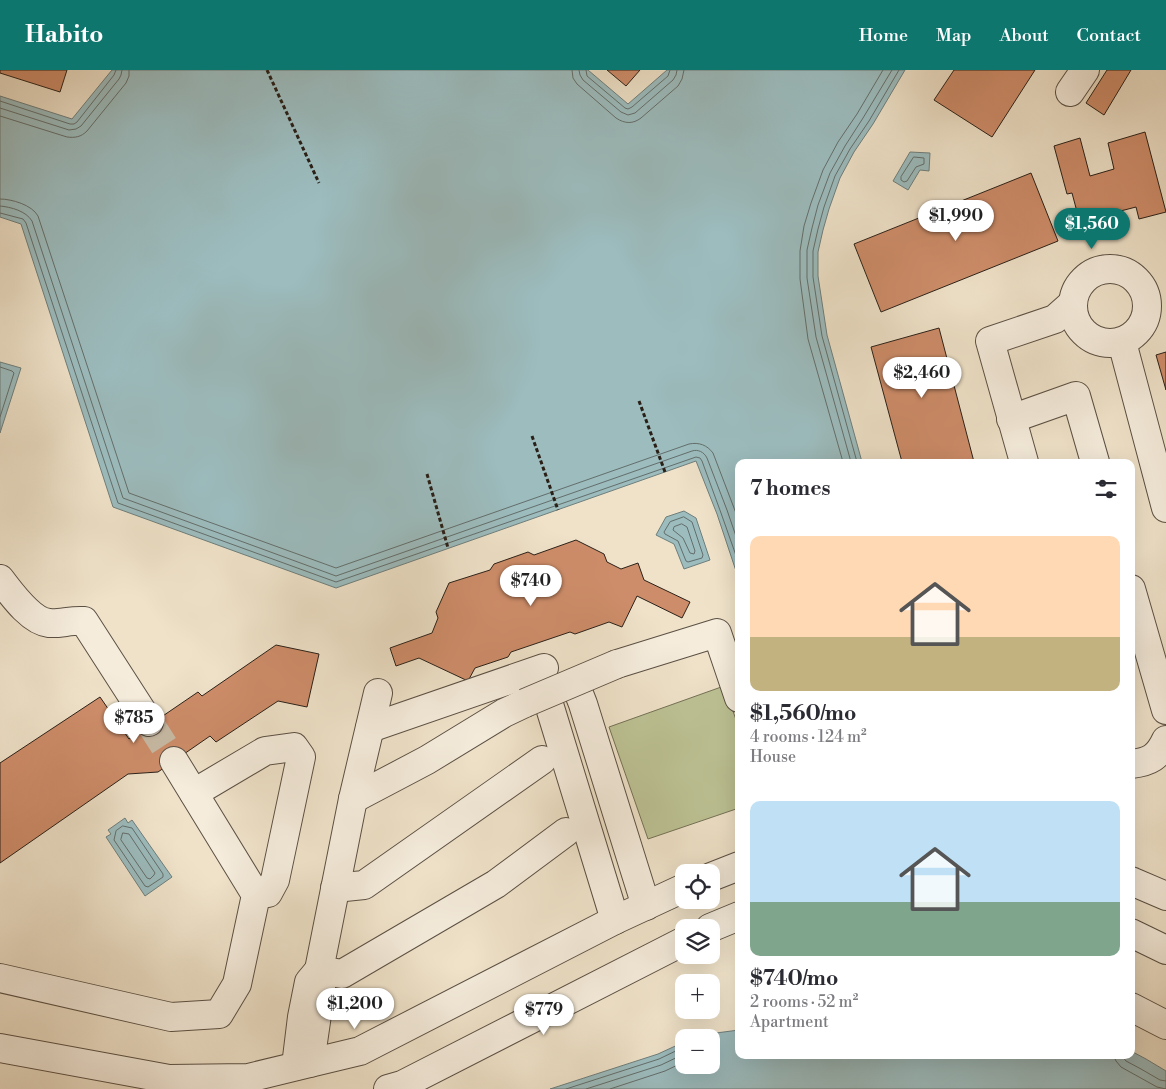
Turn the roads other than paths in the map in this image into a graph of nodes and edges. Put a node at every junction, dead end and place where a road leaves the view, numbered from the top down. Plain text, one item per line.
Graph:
1 (1156, 292) edge
2 (1073, 303) junction
3 (1122, 342) junction
4 (1011, 419) junction
5 (1023, 459) edge
6 (1094, 459) edge
7 (1166, 508) edge
8 (0, 579) edge
9 (1135, 598) edge
10 (1158, 651) edge
11 (544, 668) junction
12 (576, 686) junction
13 (735, 686) edge
14 (378, 693) dead end
15 (537, 702) junction
16 (1166, 710) edge
17 (150, 722) tunnel mouth
18 (370, 728) junction
19 (1166, 740) edge
20 (542, 760) dead end
21 (174, 761) tunnel mouth
22 (1135, 764) edge
23 (194, 793) junction
24 (353, 799) junction
25 (566, 832) dead end
26 (735, 867) edge
27 (720, 873) edge
28 (1135, 883) edge
29 (336, 888) junction
30 (675, 892) edge
31 (256, 894) junction
32 (1166, 896) edge
33 (646, 906) junction
34 (735, 918) edge
35 (615, 920) junction
36 (720, 924) edge
37 (1135, 936) edge
38 (675, 946) edge
39 (1166, 950) edge
40 (319, 970) junction
41 (0, 978) edge
42 (1135, 1009) edge
43 (1166, 1025) edge
44 (0, 1048) edge
45 (303, 1065) junction
46 (388, 1089) edge

1 - 2 street
1 - 3 street
2 - 3 street
2 - 4 street
3 - 7 street
4 - 5 street
4 - 6 street
8 - 17 street
9 - 10 street
10 - 16 street
11 - 12 street
11 - 15 street
11 - 18 street
12 - 15 street
12 - 33 street
13 - 15 street, bridge
14 - 18 street
15 - 24 street
15 - 35 street
18 - 24 street
19 - 22 street
20 - 29 street
21 - 23 street
23 - 31 street
23 - 31 street
24 - 29 street
25 - 40 street
26 - 27 street
28 - 32 street
29 - 40 street
30 - 33 street
31 - 41 street
33 - 35 street
34 - 36 street
35 - 45 street
37 - 39 street
38 - 46 street
40 - 45 street
42 - 43 street
44 - 45 street

